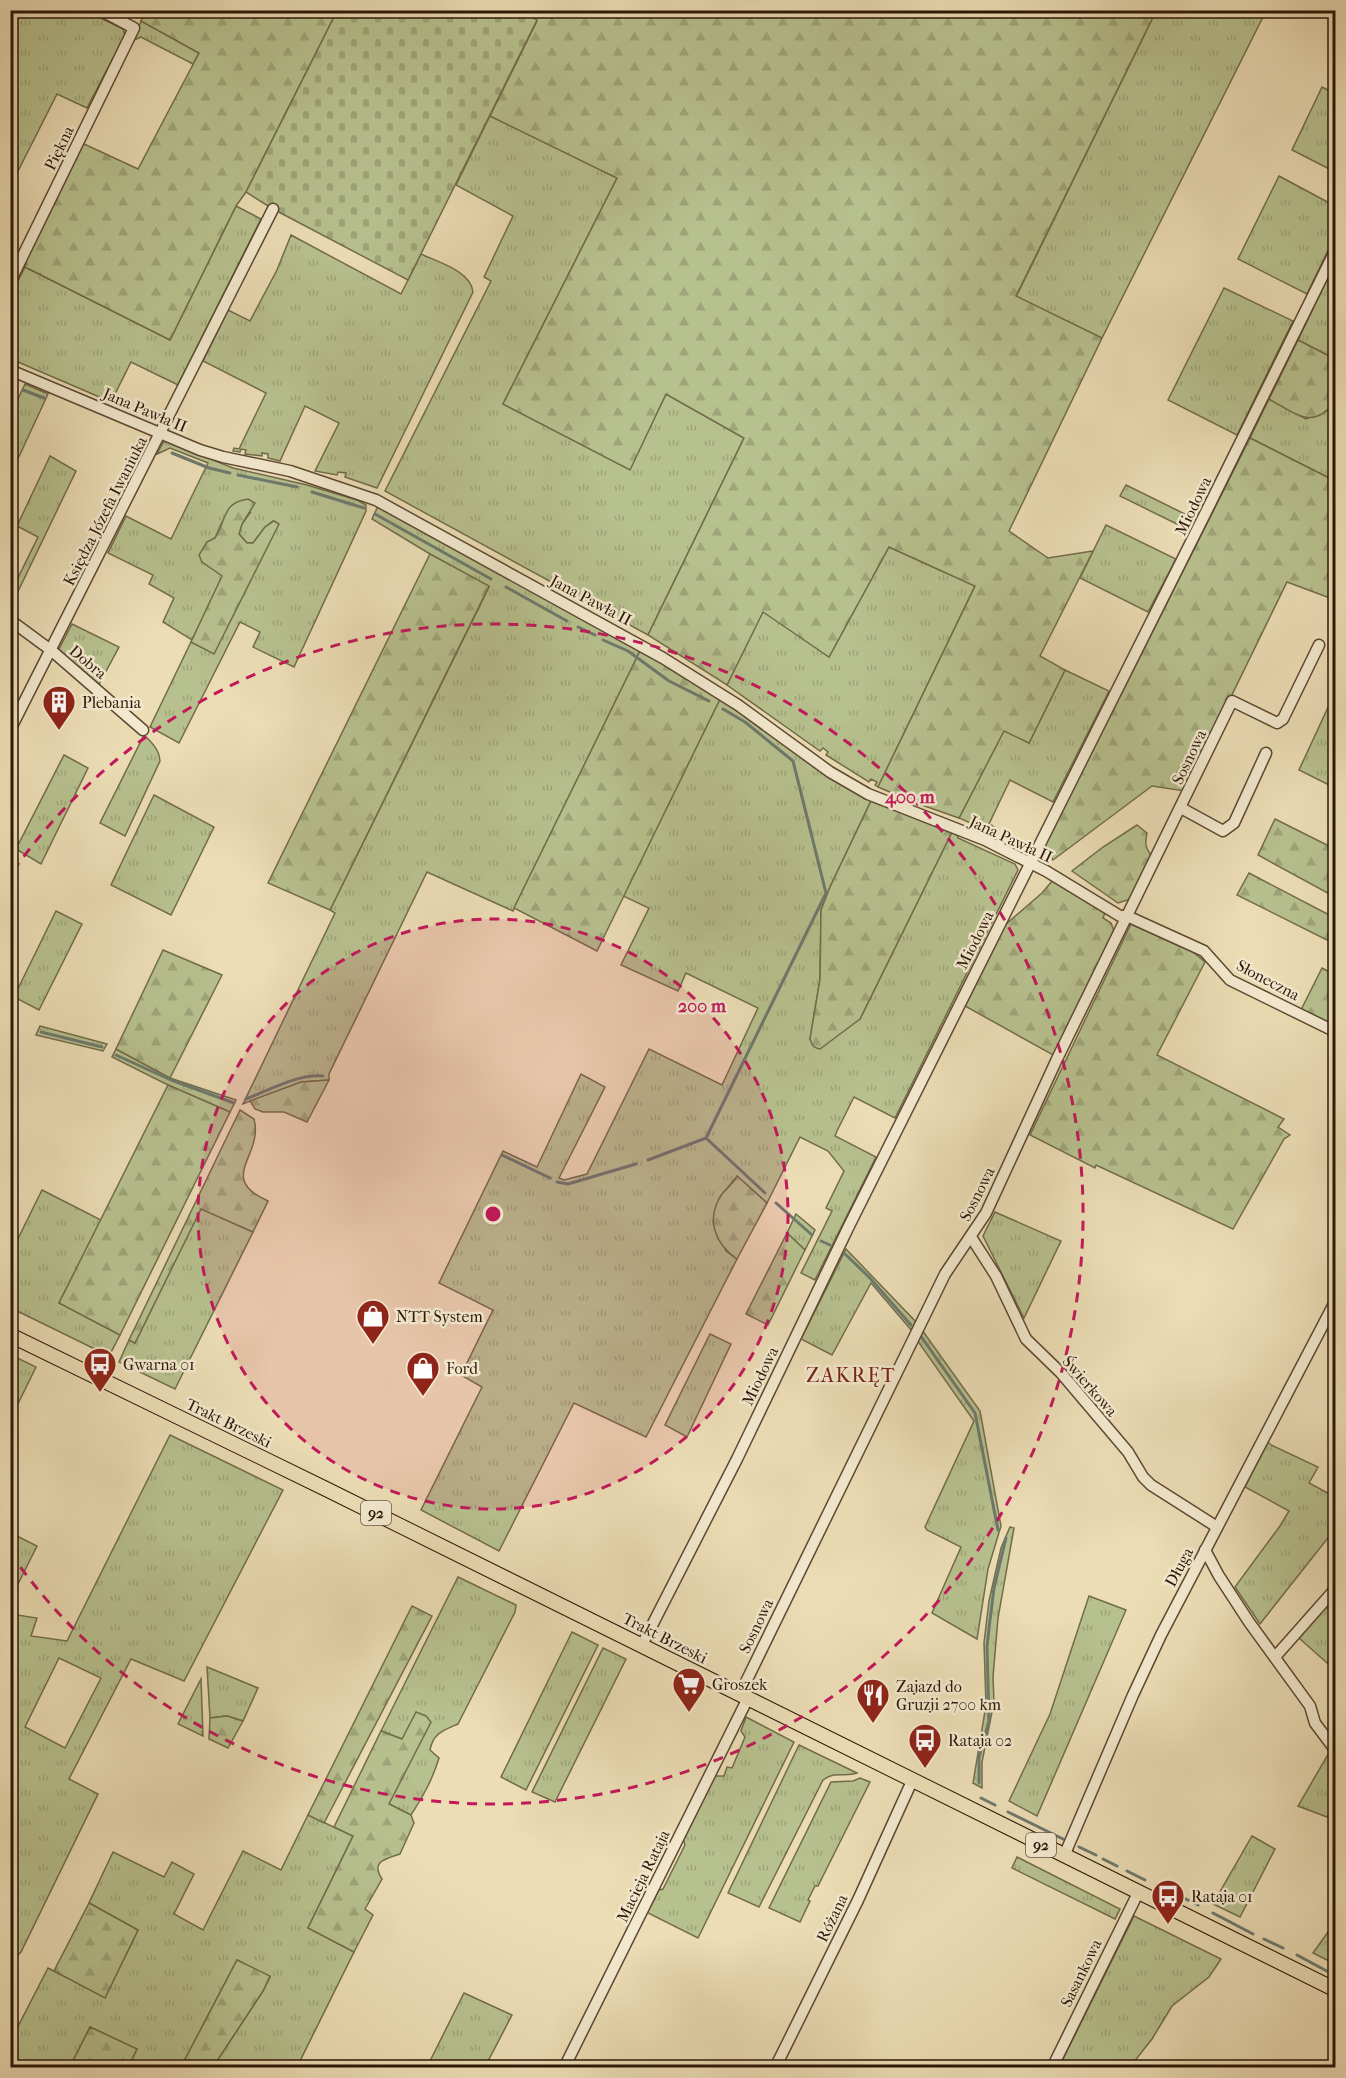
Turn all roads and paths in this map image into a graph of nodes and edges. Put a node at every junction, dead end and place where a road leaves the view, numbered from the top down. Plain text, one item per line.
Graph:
1 (100, 10) edge
2 (273, 209) dead end
3 (1335, 249) edge
4 (10, 282) edge
5 (10, 370) edge
6 (161, 433) junction
7 (10, 620) edge
8 (1319, 645) dead end
9 (52, 651) junction
10 (10, 730) edge
11 (143, 730) dead end
12 (1266, 753) dead end
13 (1181, 808) junction
14 (1030, 863) junction
15 (1127, 916) junction
16 (1335, 1032) edge
17 (971, 1237) junction
18 (1335, 1300) edge
19 (10, 1335) edge
20 (1217, 1527) junction
21 (1205, 1550) junction
22 (1335, 1588) edge
23 (642, 1645) junction
24 (1275, 1657) junction
25 (744, 1696) junction
26 (1335, 1751) edge
27 (912, 1781) junction
28 (1064, 1856) junction
29 (1138, 1893) junction
30 (1335, 1990) edge
31 (564, 2067) edge
32 (776, 2067) edge
33 (1052, 2067) edge

1 - 4 street, Piękna
2 - 6 street, Księdza Józefa Iwaniuka
3 - 14 street, Miodowa
5 - 6 street, Jana Pawła II
6 - 9 street, Księdza Józefa Iwaniuka
6 - 14 street, Jana Pawła II
7 - 9 street, Dobra
8 - 13 street, Sosnowa
9 - 10 street, Księdza Józefa Iwaniuka
9 - 11 street, Dobra
12 - 13 street
13 - 15 street, Sosnowa
14 - 15 street, Jana Pawła II
14 - 23 street, Miodowa
15 - 16 street, Słoneczna
15 - 17 street, Sosnowa
17 - 20 street, Świerkowa
17 - 25 street, Sosnowa
18 - 20 street, Długa
19 - 23 main road, Trakt Brzeski / 92
20 - 21 street, Długa
21 - 24 street
21 - 28 street, Długa
22 - 24 street
23 - 25 main road, Trakt Brzeski / 92
24 - 26 street
25 - 27 main road, Trakt Brzeski / 92
25 - 31 street, Macieja Rataja
27 - 28 main road, Trakt Brzeski / 92
27 - 32 street, Różana
28 - 29 main road, Trakt Brzeski / 92
29 - 30 main road, Trakt Brzeski / 92
29 - 33 street, Sasankowa

